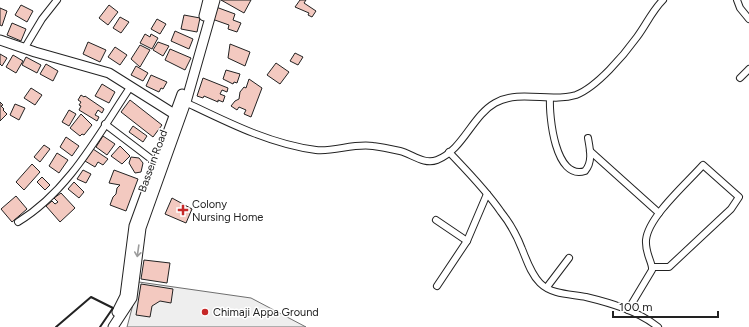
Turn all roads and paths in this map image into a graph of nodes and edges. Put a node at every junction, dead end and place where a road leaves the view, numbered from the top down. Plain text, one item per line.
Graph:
1 (57, 0) edge
2 (208, 0) edge
3 (215, 0) edge
4 (663, 0) edge
5 (737, 0) edge
6 (749, 19) edge
7 (0, 40) edge
8 (24, 49) junction
9 (749, 69) edge
10 (740, 78) dead end
11 (131, 86) junction
12 (550, 98) junction
13 (183, 101) junction
14 (178, 116) junction
15 (105, 124) junction
16 (588, 138) dead end
17 (590, 151) junction
18 (449, 152) junction
19 (160, 166) junction
20 (487, 194) junction
21 (659, 213) junction
22 (436, 220) dead end
23 (18, 222) dead end
24 (467, 241) junction
25 (569, 258) dead end
26 (653, 267) junction
27 (437, 286) dead end
28 (547, 287) junction
29 (628, 310) junction
30 (108, 327) edge
31 (113, 327) edge
32 (658, 327) edge

1 - 8 street
2 - 13 main road, Bassein Road
3 - 13 main road, Bassein Road
4 - 12 street
5 - 6 street
7 - 8 main road
8 - 11 main road
9 - 10 street
11 - 14 main road
11 - 15 street
12 - 17 street
12 - 18 street
13 - 14 main road, Bassein Road
13 - 18 street
14 - 19 main road, Bassein Road
15 - 19 street
15 - 23 street
16 - 17 street
17 - 21 street
18 - 20 street
19 - 30 main road, Bassein Road
19 -> 31 main road, Bassein Road
20 - 24 street
20 - 28 street
21 - 26 street
21 - 26 street
22 - 24 street
24 - 27 street
25 - 28 street
26 - 29 street
28 - 29 street
29 - 32 street

